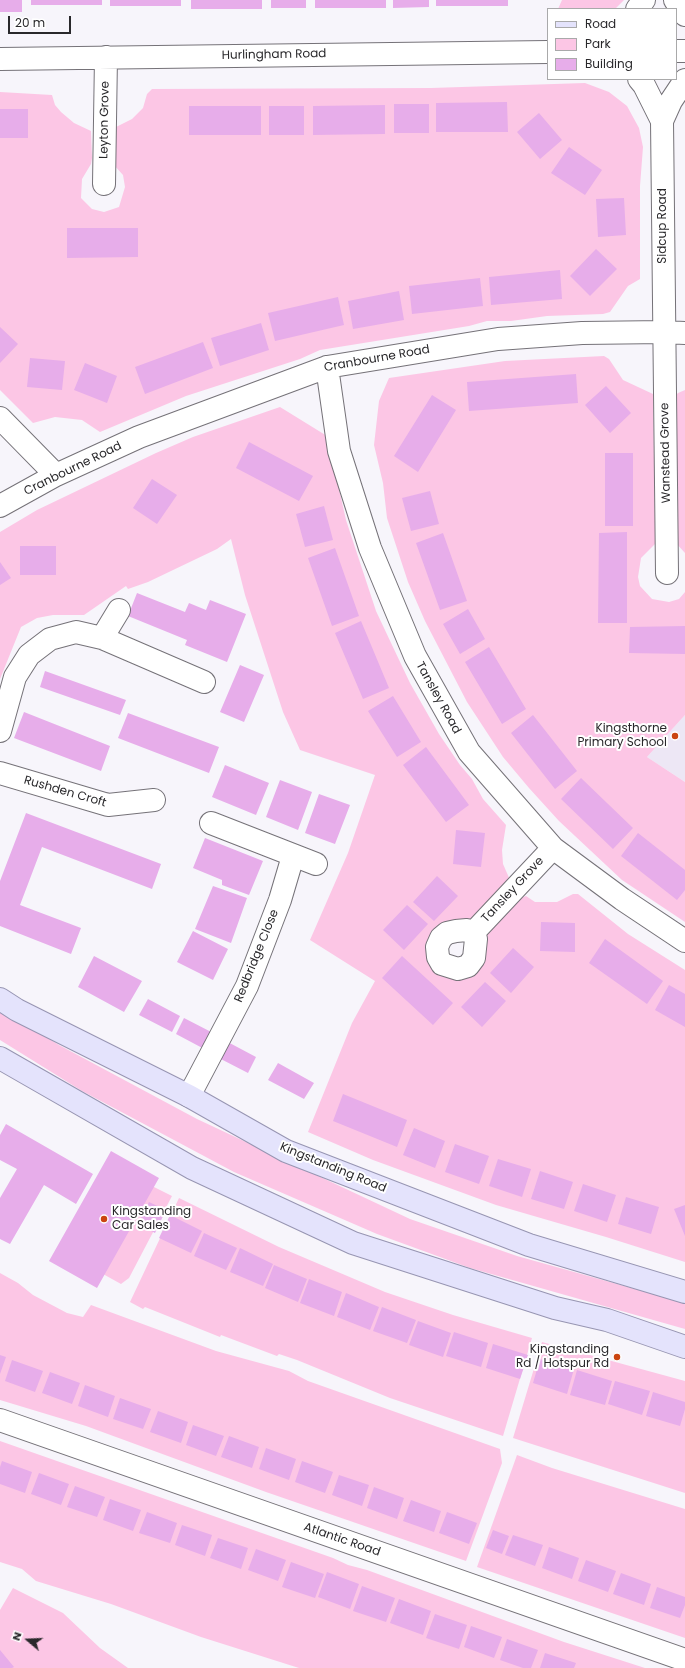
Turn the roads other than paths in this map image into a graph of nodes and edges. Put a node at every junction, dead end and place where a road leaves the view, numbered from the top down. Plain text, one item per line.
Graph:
1 (644, 0) edge
2 (675, 0) edge
3 (638, 8) edge
4 (685, 15) edge
5 (547, 52) edge
6 (106, 57) junction
7 (0, 59) edge
8 (639, 80) edge
9 (685, 80) edge
10 (662, 121) junction
11 (104, 184) dead end
12 (675, 333) edge
13 (327, 367) junction
14 (0, 418) edge
15 (56, 475) junction
16 (0, 506) edge
17 (667, 574) dead end
18 (119, 610) dead end
19 (102, 638) junction
20 (204, 682) dead end
21 (0, 731) edge
22 (0, 772) edge
23 (154, 800) dead end
24 (211, 823) dead end
25 (553, 848) junction
26 (293, 856) junction
27 (316, 864) dead end
28 (474, 932) dead end
29 (685, 941) edge
30 (0, 999) edge
31 (0, 1058) edge
32 (189, 1096) junction
33 (685, 1292) edge
34 (685, 1347) edge
35 (0, 1420) edge
36 (685, 1660) edge

1 - 3 street
2 - 4 street
5 - 6 street, Hurlingham Road
6 - 7 street, Hurlingham Road
6 - 11 street, Leyton Grove
8 - 10 street, Sidcup Road
9 - 10 street, Sidcup Road
10 - 12 street, Sidcup Road
12 - 13 street, Cranbourne Road
12 - 17 street, Wanstead Grove
13 - 15 street, Cranbourne Road
13 - 25 street, Tansley Road
14 - 15 street
15 - 16 street, Cranbourne Road
18 - 19 street
19 - 20 street
19 - 21 street
22 - 23 street, Rushden Croft
24 - 26 street
25 - 28 street, Tansley Grove
25 - 29 street, Tansley Road
26 - 27 street
26 - 32 street, Redbridge Close
30 - 32 main road, Kingstanding Road
31 - 34 main road
32 - 33 main road, Kingstanding Road
35 - 36 street, Atlantic Road

